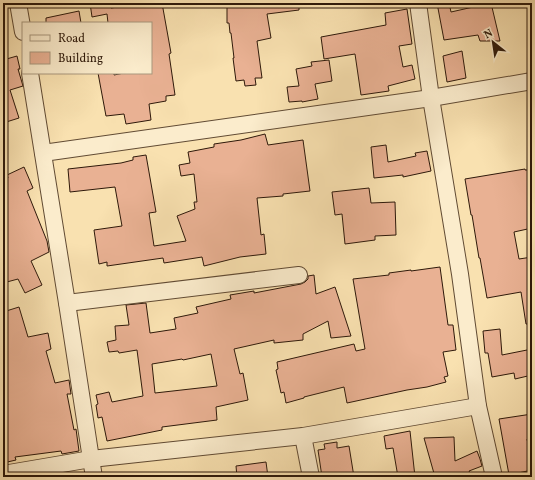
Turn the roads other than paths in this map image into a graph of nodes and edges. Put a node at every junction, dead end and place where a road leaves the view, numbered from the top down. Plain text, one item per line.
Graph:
1 (18, 3) edge
2 (418, 3) edge
3 (22, 26) edge
4 (30, 74) edge
5 (532, 81) edge
6 (431, 98) junction
7 (43, 153) junction
8 (299, 275) dead end
9 (67, 303) junction
10 (478, 406) junction
11 (303, 436) junction
12 (91, 460) junction
13 (3, 474) edge
14 (94, 477) edge
15 (311, 477) edge
16 (494, 477) edge

1 - 3 street
2 - 6 street
4 - 7 street
5 - 6 street
6 - 7 street
6 - 10 street
7 - 9 street
8 - 9 street
9 - 12 street
10 - 11 street
10 - 16 street
11 - 12 street
11 - 15 street
12 - 13 street
12 - 14 street

